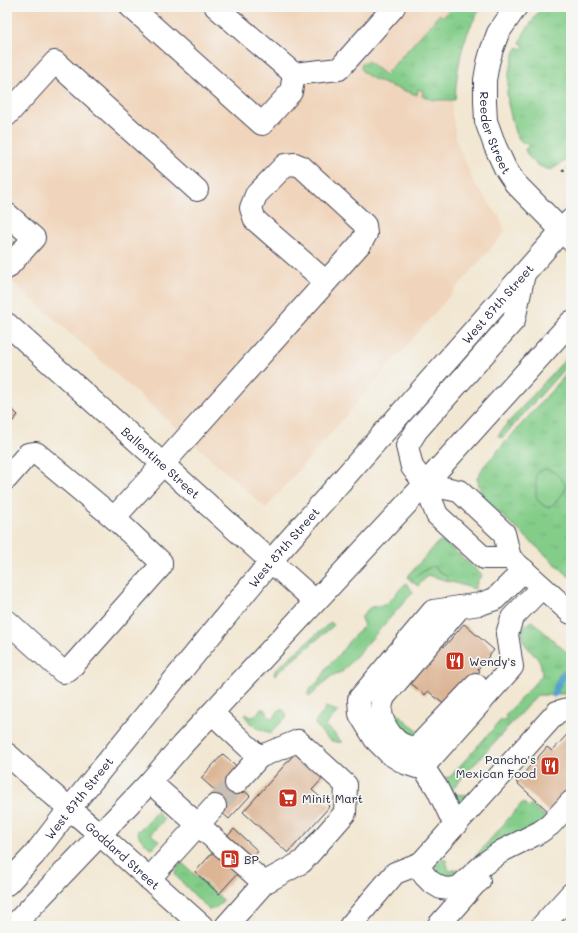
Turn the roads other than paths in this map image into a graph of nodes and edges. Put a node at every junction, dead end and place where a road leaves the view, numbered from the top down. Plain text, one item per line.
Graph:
1 (131, 7) edge
2 (216, 7) edge
3 (394, 7) edge
4 (516, 7) edge
5 (294, 74) junction
6 (7, 115) edge
7 (197, 190) dead end
8 (7, 214) edge
9 (568, 230) edge
10 (7, 268) edge
11 (524, 272) junction
12 (326, 282) junction
13 (571, 322) edge
14 (7, 324) edge
15 (163, 464) junction
16 (7, 478) edge
17 (424, 484) junction
18 (114, 518) junction
19 (270, 562) junction
20 (517, 564) junction
21 (542, 587) junction
22 (315, 601) junction
23 (460, 607) junction
24 (571, 613) edge
25 (7, 621) edge
26 (509, 648) junction
27 (571, 708) edge
28 (212, 714) junction
29 (7, 754) edge
30 (259, 757) junction
31 (423, 766) junction
32 (150, 782) junction
33 (236, 783) tunnel mouth
34 (571, 802) edge
35 (215, 806) tunnel mouth
36 (70, 808) junction
37 (571, 818) edge
38 (198, 824) junction
39 (455, 825) junction
40 (99, 834) junction
41 (421, 863) junction
42 (149, 879) junction
43 (264, 883) junction
44 (7, 884) edge
45 (571, 894) edge
46 (20, 920) edge
47 (554, 922) edge
48 (202, 926) edge
49 (226, 926) edge
50 (350, 926) edge
51 (438, 926) edge

1 - 5 main road
2 - 5 main road
3 - 5 main road
4 - 9 main road, Reeder Street
6 - 7 main road
8 - 10 main road
9 - 11 main road, West 87th Street
11 - 17 main road
11 - 19 main road, West 87th Street
12 - 12 main road
12 - 15 main road
13 - 17 main road
14 - 15 main road, Ballentine Street
15 - 18 main road
15 - 19 main road, Ballentine Street
16 - 18 main road
17 - 20 main road
17 - 20 main road
17 - 22 main road
18 - 25 main road
19 - 22 main road, Ballentine Street
19 - 36 main road, West 87th Street
20 - 21 main road
20 - 23 main road
21 - 24 main road
21 - 26 main road
22 - 28 main road
23 - 26 main road
23 - 31 main road
26 - 31 main road
27 - 39 main road
28 - 30 main road
28 - 32 main road
29 - 36 main road, Goddard Street
30 - 33 main road
30 - 43 main road
31 - 39 main road
32 - 38 main road
32 - 40 main road
34 - 41 main road
35 - 38 main road
36 - 40 main road, Goddard Street
36 - 44 main road, West 87th Street
37 - 51 main road
38 - 42 main road
38 - 43 main road
39 - 41 main road
40 - 42 main road, Goddard Street
40 - 46 main road
41 - 50 main road
42 - 48 main road, Goddard Street
43 - 49 main road
45 - 47 main road

